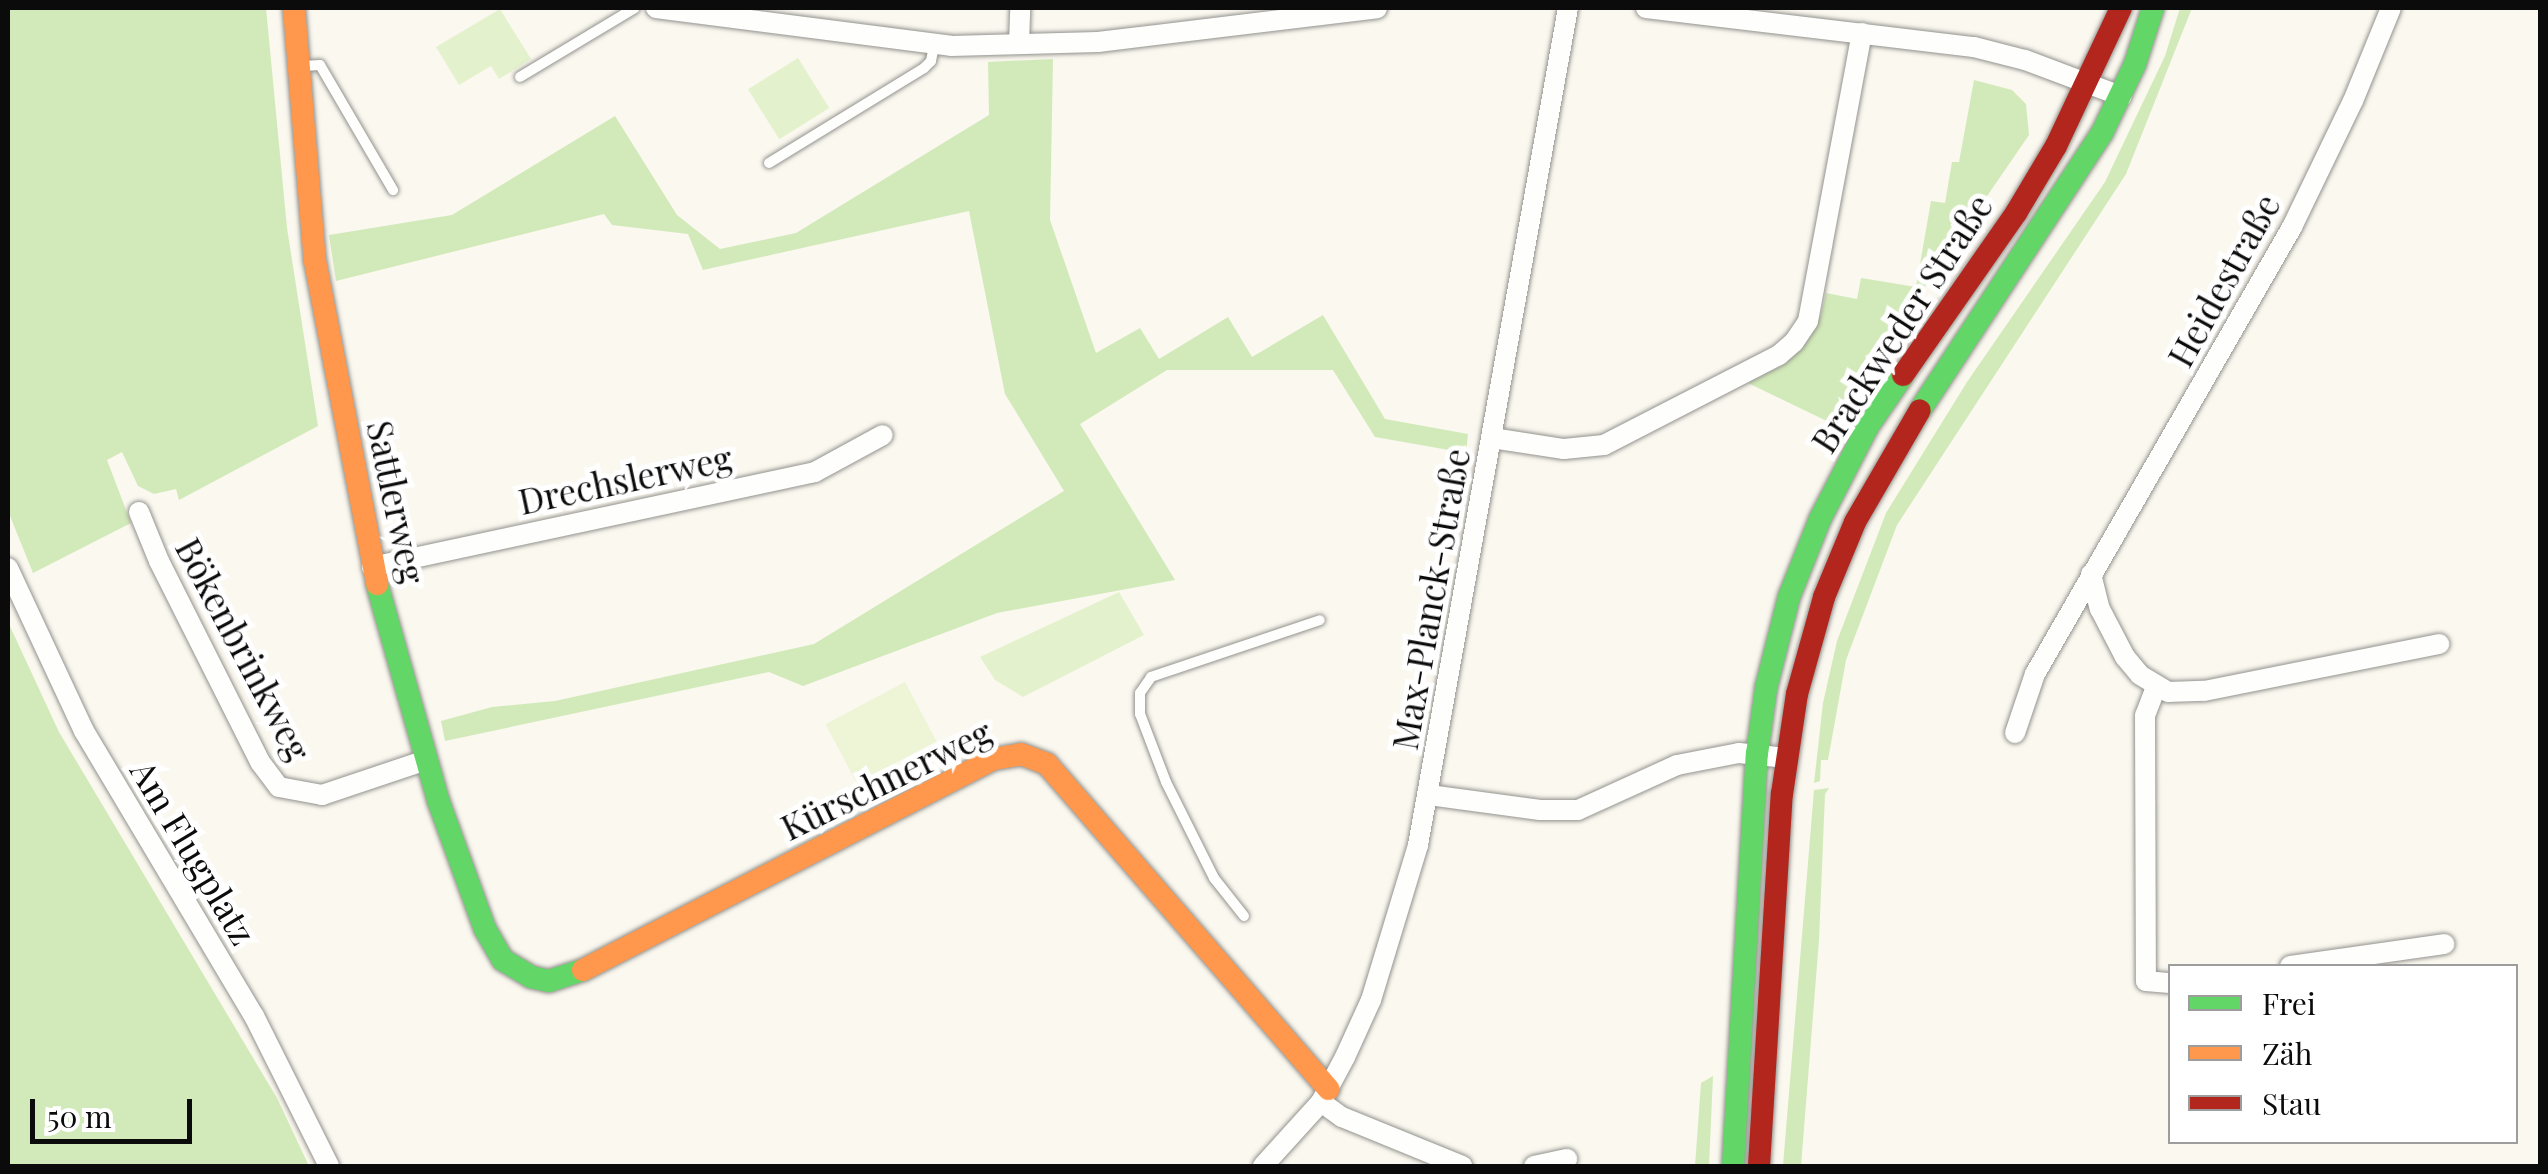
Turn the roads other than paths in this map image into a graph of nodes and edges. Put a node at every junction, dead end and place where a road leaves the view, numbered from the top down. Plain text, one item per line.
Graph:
1 (294, 8) edge
2 (635, 8) edge
3 (656, 8) edge
4 (1020, 8) edge
5 (1377, 8) edge
6 (1568, 8) edge
7 (1646, 8) edge
8 (2121, 8) edge
9 (2153, 8) edge
10 (2391, 8) edge
11 (1862, 33) junction
12 (1020, 44) junction
13 (934, 46) junction
14 (297, 66) junction
15 (520, 77) dead end
16 (2089, 83) junction
17 (2120, 96) junction
18 (770, 163) dead end
19 (393, 190) dead end
20 (882, 435) dead end
21 (1492, 438) junction
22 (140, 512) dead end
23 (372, 567) junction
24 (8, 568) edge
25 (2091, 574) junction
26 (1320, 620) dead end
27 (2440, 644) dead end
28 (2156, 687) junction
29 (2015, 734) dead end
30 (1757, 754) junction
31 (1787, 758) junction
32 (426, 760) junction
33 (1428, 795) junction
34 (1244, 916) dead end
35 (2444, 944) dead end
36 (2304, 964) edge
37 (531, 977) joint
38 (2168, 984) edge
39 (1325, 1096) junction
40 (1568, 1159) dead end
41 (329, 1166) edge
42 (1264, 1166) edge
43 (1462, 1166) edge
44 (1534, 1166) edge
45 (1732, 1166) edge
46 (1759, 1166) edge

1 - 14 main road, Sattlerweg
2 - 15 lane
3 - 13 street
4 - 12 street
5 - 12 street
6 - 21 street, Max-Planck-Straße
7 - 11 street
8 - 16 main road, Brackweder Straße
9 - 17 main road, Brackweder Straße
10 - 25 street, Heidestraße
11 - 16 street
11 - 21 street
12 - 13 street
13 - 18 lane
14 - 19 lane
14 - 23 main road, Sattlerweg
16 - 17 street
16 - 30 main road, Brackweder Straße
17 - 31 main road, Brackweder Straße
20 - 23 street, Drechslerweg
21 - 33 street, Max-Planck-Straße
22 - 32 street, Bökenbrinkweg
23 - 32 main road, Sattlerweg
24 - 41 street, Am Flugplatz
25 - 28 street
25 - 29 street, Heidestraße
26 - 34 lane
27 - 28 street
28 - 38 street
30 - 31 street
30 - 33 street
30 - 45 main road, Brackweder Straße
31 - 46 main road, Brackweder Straße
32 - 37 main road, Sattlerweg
33 - 39 street, Max-Planck-Straße
35 - 36 street
37 - 39 main road, Kürschnerweg
39 - 42 street, Max-Planck-Straße
39 - 43 street
40 - 44 street

